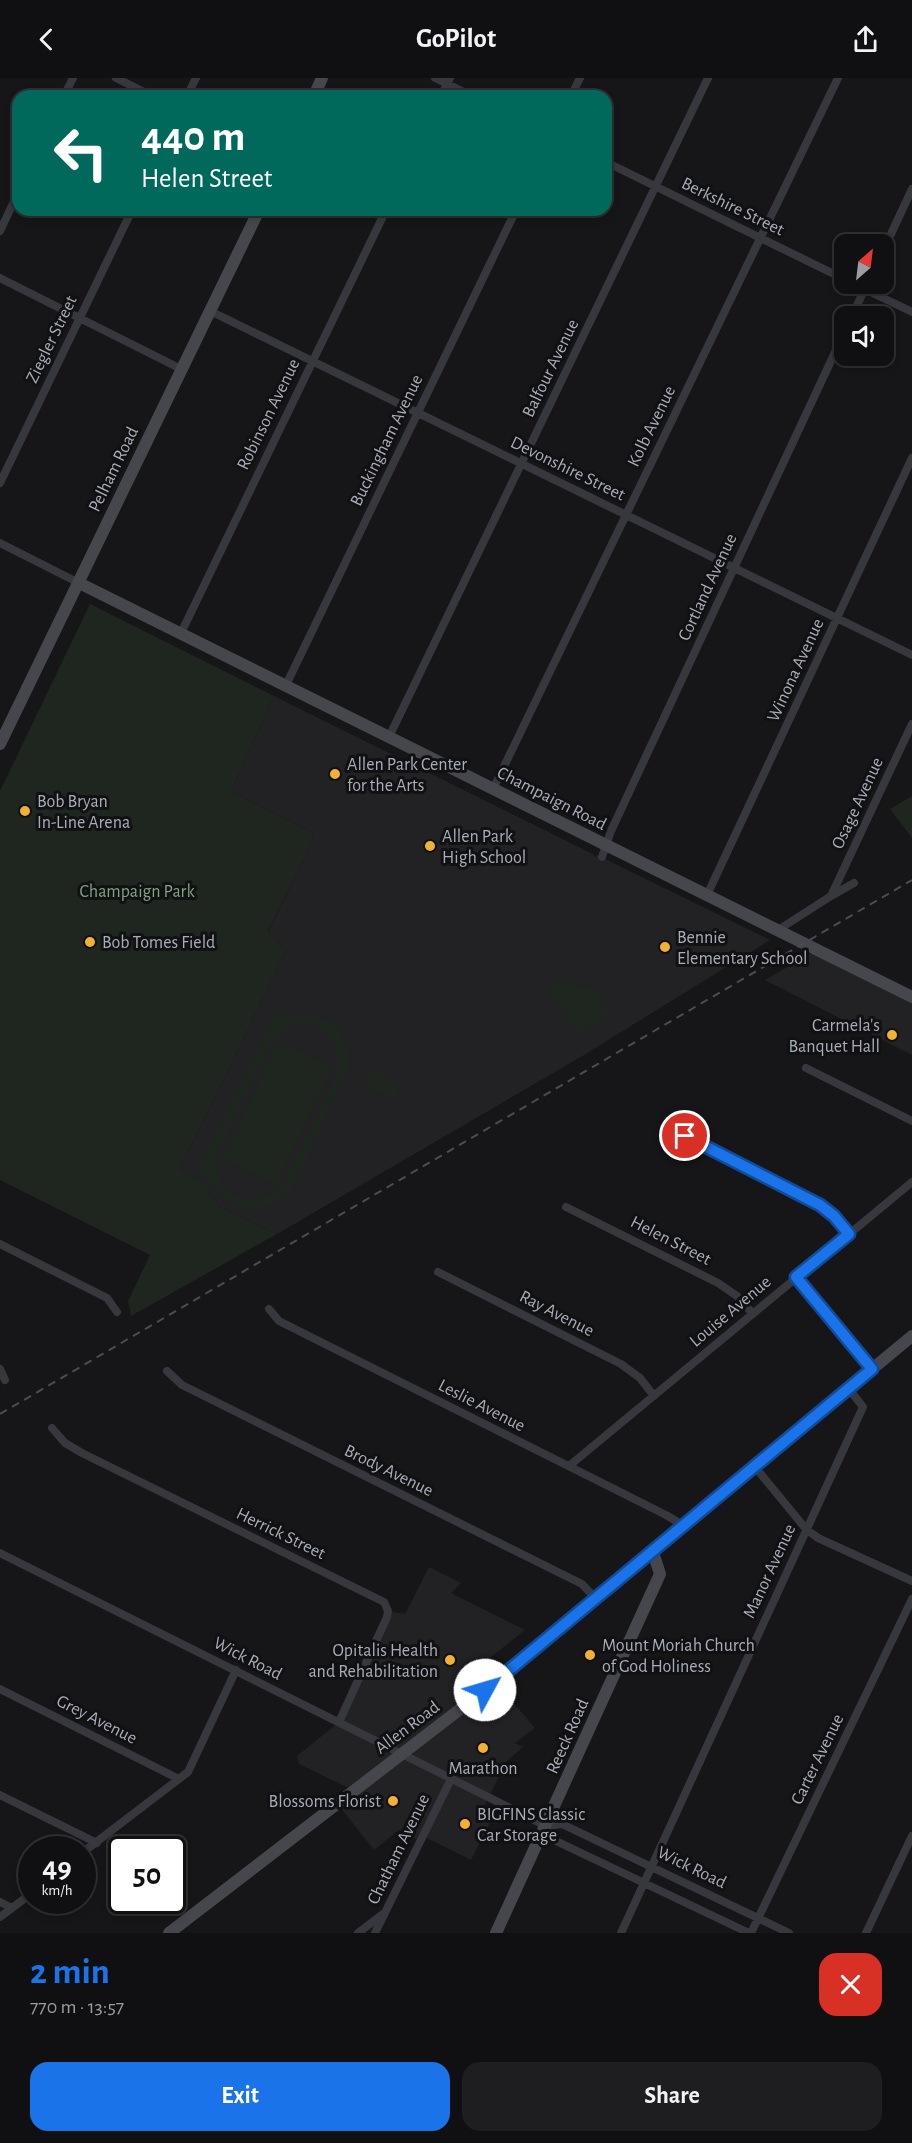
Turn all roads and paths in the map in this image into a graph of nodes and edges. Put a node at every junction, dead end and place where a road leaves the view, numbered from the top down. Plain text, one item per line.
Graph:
1 (116, 78) edge
2 (435, 78) edge
3 (708, 78) edge
4 (838, 78) edge
5 (448, 81) edge
6 (140, 90) edge
7 (462, 90) edge
8 (612, 165) edge
9 (656, 186) junction
10 (912, 189) edge
11 (12, 206) edge
12 (129, 216) edge
13 (256, 216) edge
14 (383, 216) edge
15 (513, 216) edge
16 (0, 231) edge
17 (891, 234) edge
18 (760, 238) junction
19 (834, 274) edge
20 (0, 278) edge
21 (880, 294) edge
22 (210, 311) junction
23 (912, 312) edge
24 (80, 318) junction
25 (834, 354) edge
26 (313, 361) junction
27 (181, 369) junction
28 (418, 413) junction
29 (912, 458) edge
30 (522, 464) junction
31 (0, 483) edge
32 (626, 516) junction
33 (0, 543) edge
34 (734, 568) junction
35 (79, 583) junction
36 (837, 618) junction
37 (181, 633) junction
38 (912, 655) edge
39 (286, 685) junction
40 (912, 724) edge
41 (389, 737) junction
42 (0, 744) edge
43 (493, 789) junction
44 (604, 851) junction
45 (854, 883) dead end
46 (707, 895) junction
47 (831, 896) junction
48 (778, 930) junction
49 (912, 997) edge
50 (806, 1068) dead end
51 (912, 1121) edge
52 (685, 1136) dead end
53 (912, 1182) edge
54 (566, 1207) dead end
55 (849, 1234) junction
56 (0, 1244) edge
57 (438, 1272) dead end
58 (796, 1277) junction
59 (269, 1309) dead end
60 (117, 1312) dead end
61 (753, 1314) junction
62 (912, 1336) edge
63 (0, 1369) edge
64 (872, 1369) junction
65 (167, 1371) dead end
66 (5, 1380) dead end
67 (849, 1389) junction
68 (654, 1396) junction
69 (52, 1428) dead end
70 (568, 1466) junction
71 (755, 1467) junction
72 (684, 1526) junction
73 (806, 1528) junction
74 (653, 1552) junction
75 (0, 1553) edge
76 (912, 1581) edge
77 (596, 1599) junction
78 (912, 1599) edge
79 (236, 1670) junction
80 (0, 1689) edge
81 (339, 1722) junction
82 (401, 1754) junction
83 (179, 1779) junction
84 (451, 1779) junction
85 (0, 1795) edge
86 (546, 1826) junction
87 (912, 1836) edge
88 (97, 1843) joint
89 (652, 1866) junction
90 (645, 1882) junction
91 (0, 1902) edge
92 (18, 1904) edge
93 (12, 1908) junction
94 (386, 1911) junction
95 (0, 1917) edge
96 (758, 1918) junction
97 (169, 1933) edge
98 (358, 1933) edge
99 (375, 1933) edge
100 (496, 1933) edge
101 (621, 1933) edge
102 (750, 1933) edge
103 (789, 1933) edge
104 (866, 1933) edge

1 - 6 street
2 - 5 street
3 - 9 street, Balfour Avenue
4 - 18 street, Kolb Avenue
5 - 7 street
8 - 9 street, Berkshire Street
9 - 18 street, Berkshire Street
9 - 30 street, Balfour Avenue
10 - 17 street
11 - 16 street
12 - 24 street, Ziegler Street
13 - 22 main road, Pelham Road
14 - 26 street, Robinson Avenue
15 - 28 street, Buckingham Avenue
18 - 19 street, Berkshire Street
18 - 32 street, Kolb Avenue
20 - 24 street
21 - 23 street
22 - 26 street, Devonshire Street
22 - 27 main road, Pelham Road
24 - 27 street
24 - 31 street, Ziegler Street
25 - 34 street, Cortland Avenue
26 - 28 street, Devonshire Street
26 - 37 street, Robinson Avenue
27 - 35 main road, Pelham Road
28 - 30 street, Devonshire Street
28 - 39 street, Buckingham Avenue
29 - 36 street, Winona Avenue
30 - 32 street, Devonshire Street
30 - 41 street, Balfour Avenue
32 - 34 street, Devonshire Street
32 - 43 street, Kolb Avenue
33 - 35 street
34 - 36 street, Devonshire Street
34 - 44 street, Cortland Avenue
35 - 37 main road, Champaign Road
35 - 42 main road, Pelham Road
36 - 38 street, Devonshire Street
36 - 46 street, Winona Avenue
37 - 39 main road, Champaign Road
39 - 41 main road, Champaign Road
40 - 47 street, Osage Avenue
41 - 43 main road, Champaign Road
43 - 44 main road, Champaign Road
44 - 46 main road, Champaign Road
45 - 47 street
46 - 48 main road, Champaign Road
47 - 48 street
48 - 49 main road, Champaign Road
50 - 51 street
52 - 55 street
53 - 55 street, Louise Avenue
54 - 61 street, Helen Street
55 - 58 street, Louise Avenue
56 - 60 street
57 - 68 street, Ray Avenue
58 - 61 street, Louise Avenue
58 - 64 street
59 - 70 street, Leslie Avenue
61 - 68 street, Louise Avenue
62 - 64 main road, Allen Road
63 - 66 street
64 - 67 main road, Allen Road
65 - 77 street, Brody Avenue
67 - 71 main road, Allen Road
67 - 73 street, Manor Avenue
68 - 70 street, Louise Avenue
69 - 81 street, Herrick Street
70 - 72 street, Leslie Avenue
71 - 72 main road, Allen Road
71 - 73 street
72 - 74 main road, Allen Road
73 - 76 street
73 - 89 street, Manor Avenue
74 - 77 main road, Allen Road
74 - 86 main road, Reeck Road
75 - 79 street, Wick Road
77 - 82 main road, Allen Road
78 - 96 street, Carter Avenue
79 - 81 street, Wick Road
79 - 83 street
80 - 83 street, Grey Avenue
81 - 82 street, Wick Road
82 - 84 street, Wick Road
82 - 97 main road, Allen Road
83 - 88 street
84 - 86 street, Wick Road
84 - 94 street, Chatham Avenue
85 - 88 street
86 - 89 street, Wick Road
86 - 90 street, Wick Road
86 - 100 main road, Reeck Road
87 - 104 street
89 - 90 street, Manor Avenue
89 - 96 street, Wick Road
90 - 101 street, Manor Avenue
90 - 102 street, Wick Road
91 - 93 street
92 - 93 street
93 - 95 street
94 - 98 street
94 - 99 street, Chatham Avenue
96 - 102 street, Carter Avenue
96 - 103 street, Wick Road

